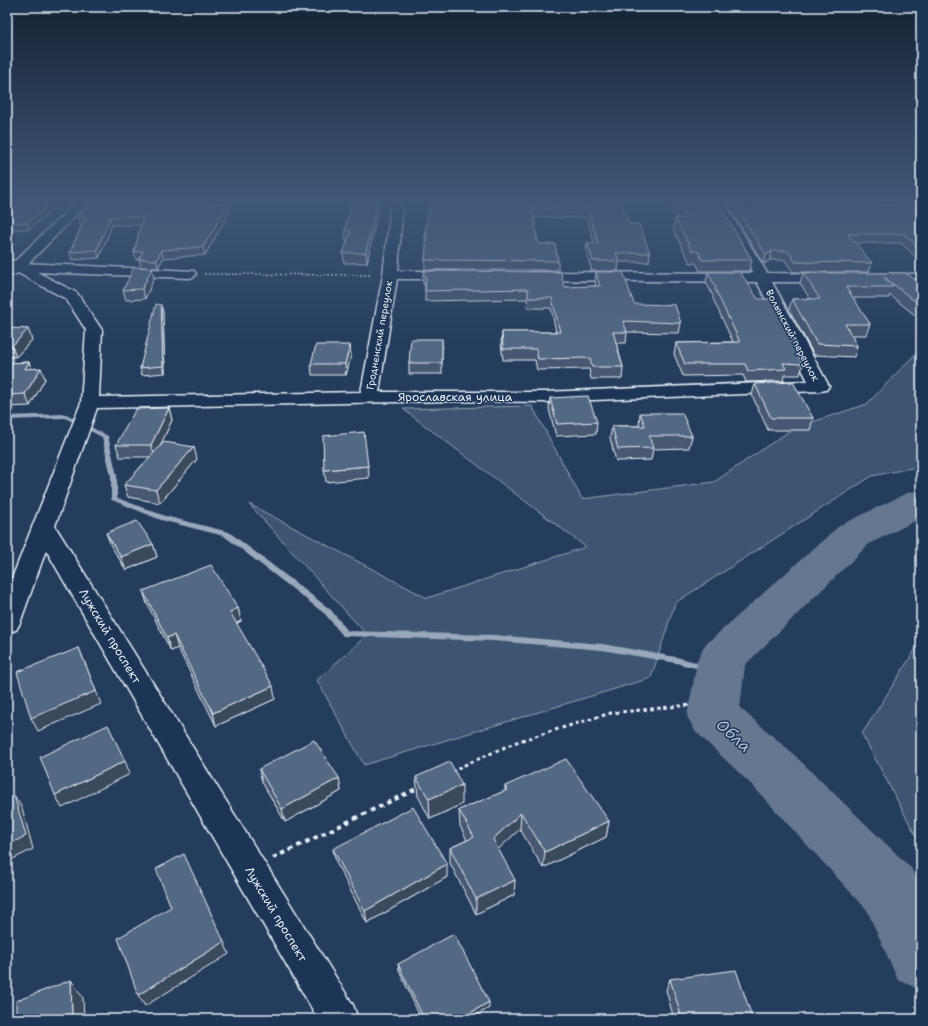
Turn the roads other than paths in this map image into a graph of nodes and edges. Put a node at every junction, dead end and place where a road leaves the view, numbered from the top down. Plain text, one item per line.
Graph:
1 (30, 249) edge
2 (392, 249) edge
3 (745, 249) edge
4 (9, 268) edge
5 (189, 274) road end
6 (390, 275) junction
7 (469, 275) edge
8 (516, 276) edge
9 (762, 277) junction
10 (849, 278) edge
11 (865, 278) edge
12 (921, 278) edge
13 (820, 386) joint
14 (369, 397) junction
15 (90, 403) junction
16 (44, 527) junction
17 (7, 623) edge
18 (339, 1019) edge

1 - 4 street
2 - 6 street, Гродненский переулок
3 - 9 street, Волынский переулок
4 - 5 street
4 - 15 street
6 - 7 street
6 - 14 street, Гродненский переулок
8 - 9 street
9 - 10 street
9 - 13 street, Волынский переулок
11 - 12 street
13 - 14 street, Ярославская улица
14 - 15 street, Ярославская улица
15 - 16 street
16 - 17 street
16 - 18 street, Лужский проспект

